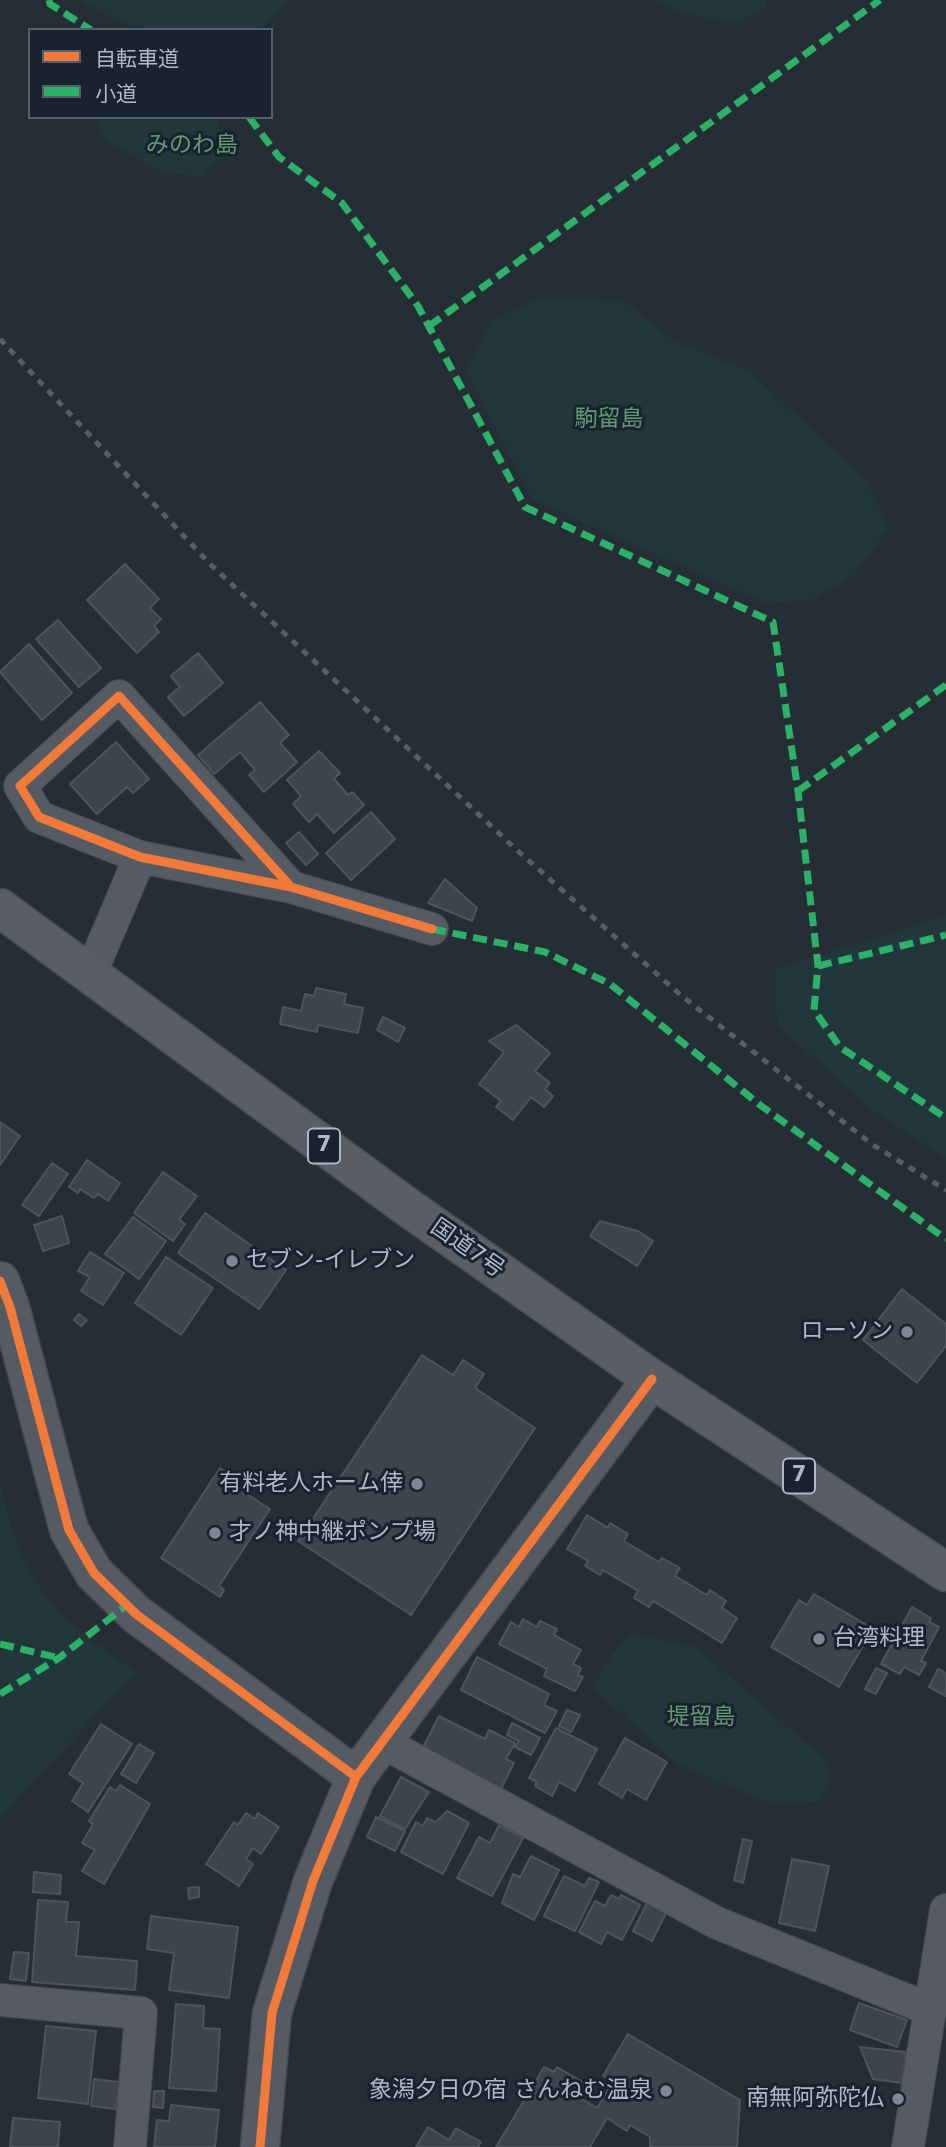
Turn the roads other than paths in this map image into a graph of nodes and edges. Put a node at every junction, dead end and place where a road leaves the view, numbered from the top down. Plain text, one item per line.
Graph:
1 (140, 857) junction
2 (291, 887) junction
3 (0, 908) edge
4 (432, 929) dead end
5 (90, 975) junction
6 (0, 1281) edge
7 (652, 1379) junction
8 (946, 1572) edge
9 (380, 1741) junction
10 (356, 1777) junction
11 (946, 1910) edge
12 (0, 2000) edge
13 (931, 2010) junction
14 (130, 2147) edge
15 (260, 2147) edge
16 (908, 2147) edge

1 - 2 street
1 - 2 street
1 - 5 street
2 - 4 street
3 - 5 highway, 国道7号 / 7
5 - 7 highway, 国道7号 / 7
6 - 10 street
7 - 8 highway, 国道7号 / 7
7 - 9 street
9 - 10 street
9 - 13 street
10 - 15 street
11 - 13 street
12 - 14 street
13 - 16 street

